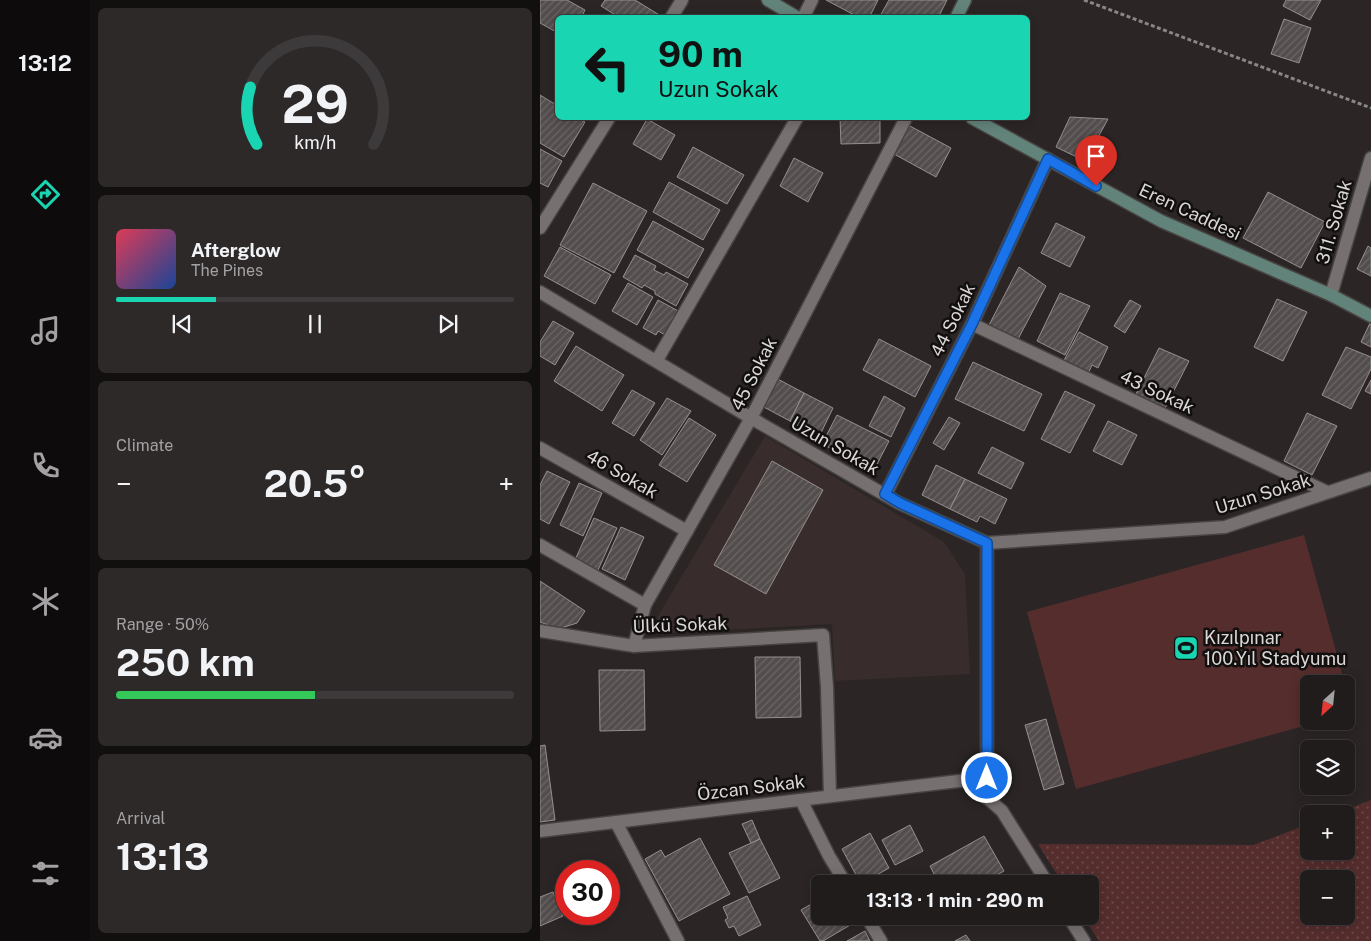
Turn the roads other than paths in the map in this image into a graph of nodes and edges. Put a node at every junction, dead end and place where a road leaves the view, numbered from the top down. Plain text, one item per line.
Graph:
1 (682, 0) edge
2 (768, 0) edge
3 (812, 0) edge
4 (965, 0) edge
5 (673, 15) edge
6 (793, 15) edge
7 (804, 15) edge
8 (958, 15) edge
9 (608, 120) edge
10 (796, 120) edge
11 (905, 120) edge
12 (976, 120) edge
13 (1371, 158) edge
14 (1048, 159) junction
15 (540, 228) edge
16 (540, 292) edge
17 (1331, 296) junction
18 (1371, 316) edge
19 (972, 324) junction
20 (657, 360) junction
21 (751, 418) junction
22 (540, 448) edge
23 (1371, 478) edge
24 (1327, 492) junction
25 (885, 494) junction
26 (687, 531) junction
27 (987, 543) junction
28 (540, 545) edge
29 (645, 605) junction
30 (540, 631) edge
31 (634, 646) junction
32 (830, 796) junction
33 (987, 798) junction
34 (801, 800) junction
35 (616, 822) junction
36 (540, 831) edge
37 (841, 875) edge
38 (1042, 875) edge
39 (871, 925) edge
40 (1074, 925) edge
41 (678, 941) edge
42 (881, 941) edge
43 (1084, 941) edge

1 - 5 street
2 - 6 street
3 - 7 street
4 - 8 street
9 - 15 street
10 - 20 street
11 - 21 street, 45 Sokak
12 - 14 street, Eren Caddesi
13 - 17 street, 311. Sokak
14 - 17 street, Eren Caddesi
14 - 19 street, 44 Sokak
16 - 20 street, Uzun Sokak
17 - 18 street, Eren Caddesi
19 - 24 street, 43 Sokak
19 - 25 street, 44 Sokak
20 - 21 street, Uzun Sokak
21 - 25 street, Uzun Sokak
21 - 26 street, 45 Sokak
22 - 26 street, 46 Sokak
23 - 24 street, Uzun Sokak
24 - 27 street, Uzun Sokak
25 - 27 street, Uzun Sokak
26 - 29 street, 45 Sokak
27 - 33 street
28 - 29 street
29 - 31 street, 45 Sokak
30 - 31 street, Ülkü Sokak
31 - 32 street, Ülkü Sokak
32 - 33 street, Özcan Sokak
32 - 34 street, Özcan Sokak
33 - 38 street
34 - 35 street, Özcan Sokak
34 - 37 street
35 - 36 street, Özcan Sokak
35 - 41 street
39 - 42 street
40 - 43 street

